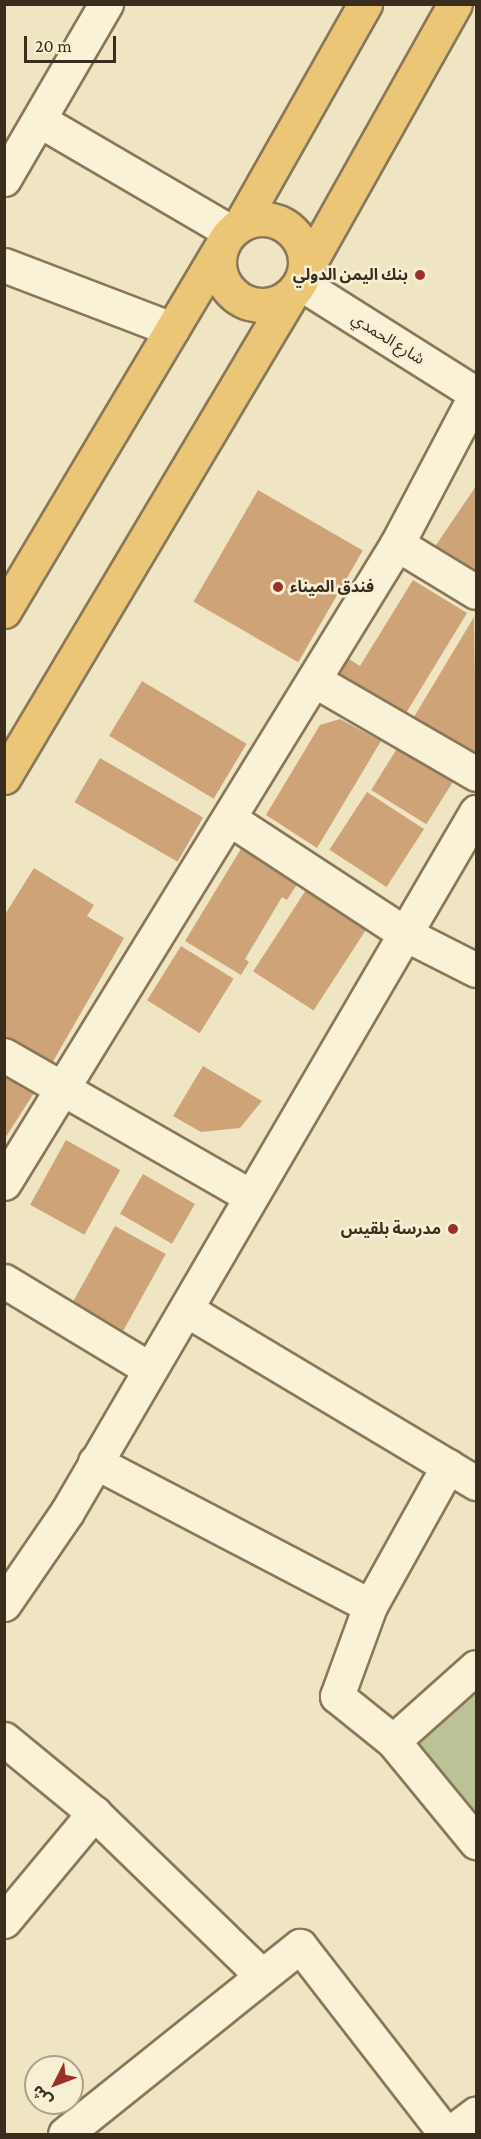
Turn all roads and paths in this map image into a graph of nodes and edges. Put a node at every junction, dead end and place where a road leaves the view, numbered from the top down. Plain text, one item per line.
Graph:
1 (106, 4) edge
2 (365, 4) edge
3 (455, 4) edge
4 (39, 120) junction
5 (4, 179) edge
6 (231, 233) junction
7 (4, 265) edge
8 (299, 283) junction
9 (172, 329) junction
10 (477, 394) edge
11 (397, 544) junction
12 (477, 592) edge
13 (4, 611) edge
14 (314, 680) junction
15 (477, 774) edge
16 (4, 777) edge
17 (477, 812) edge
18 (230, 819) junction
19 (407, 935) junction
20 (477, 970) edge
21 (4, 1055) edge
22 (62, 1089) junction
23 (4, 1183) edge
24 (250, 1196) junction
25 (4, 1281) edge
26 (186, 1310) junction
27 (148, 1368) junction
28 (95, 1462) junction
29 (448, 1466) junction
30 (477, 1484) edge
31 (4, 1604) edge
32 (370, 1606) junction
33 (477, 1667) edge
34 (4, 1739) edge
35 (393, 1741) junction
36 (94, 1813) junction
37 (477, 1842) edge
38 (4, 1921) edge
39 (261, 1975) junction
40 (464, 2125) edge
41 (65, 2134) edge

1 - 4 street
2 - 6 highway
3 - 8 highway
4 - 5 street
4 - 6 street
6 - 8 highway
6 - 8 highway
6 - 9 highway
7 - 9 street
8 - 10 street, شارع الحمدي
8 - 16 highway
9 - 13 highway
10 - 11 street
11 - 12 street
11 - 14 street
14 - 15 street
14 - 18 street
17 - 19 street
18 - 19 street
18 - 22 street
19 - 20 street
19 - 24 street
21 - 22 street
22 - 23 street
22 - 24 street
24 - 26 street
25 - 27 street
26 - 27 street
26 - 29 street
27 - 28 street
28 - 31 street
28 - 32 street
29 - 30 street
29 - 32 street
32 - 35 street
33 - 35 street
34 - 36 street
35 - 37 street
36 - 38 street
36 - 39 street
39 - 40 street
39 - 41 street

